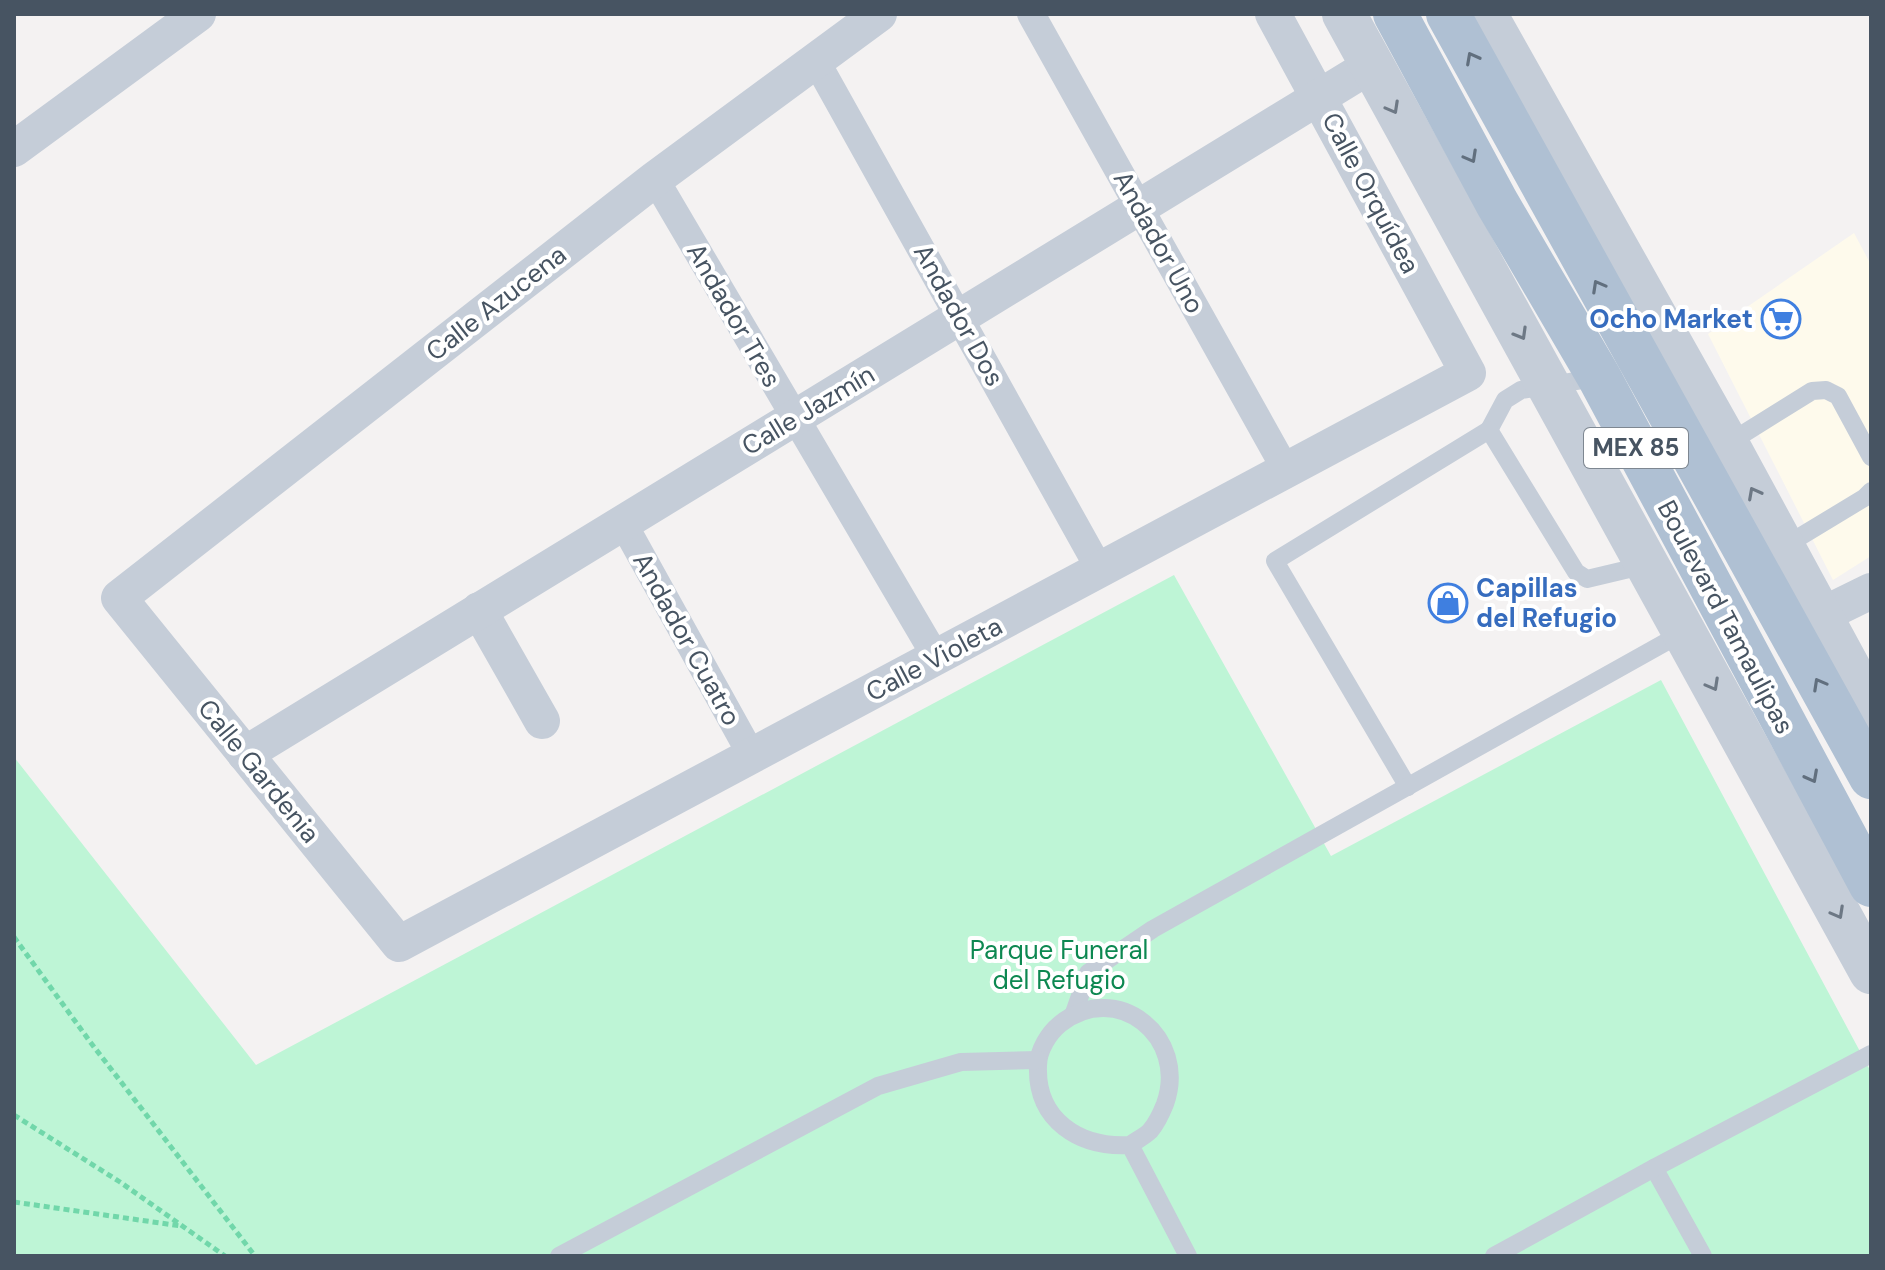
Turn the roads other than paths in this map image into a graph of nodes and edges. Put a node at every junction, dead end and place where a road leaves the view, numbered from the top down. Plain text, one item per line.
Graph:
1 (198, 14) edge
2 (879, 14) edge
3 (1031, 14) edge
4 (1273, 14) edge
5 (1344, 14) edge
6 (1395, 14) edge
7 (1448, 14) edge
8 (1485, 14) edge
9 (816, 61) junction
10 (1370, 66) junction
11 (1319, 97) junction
12 (14, 149) edge
13 (1557, 178) junction
14 (655, 179) junction
15 (1497, 203) junction
16 (1139, 207) junction
17 (961, 316) junction
18 (1618, 367) junction
19 (1468, 373) joint
20 (1549, 384) junction
21 (795, 418) junction
22 (1489, 430) junction
23 (1727, 444) junction
24 (1871, 457) edge
25 (1286, 470) junction
26 (1871, 491) edge
27 (623, 523) junction
28 (1783, 547) junction
29 (1646, 565) junction
30 (1100, 570) junction
31 (1871, 591) edge
32 (119, 598) joint
33 (479, 610) junction
34 (1820, 616) junction
35 (1684, 632) junction
36 (936, 657) junction
37 (1866, 686) edge
38 (542, 721) dead end
39 (245, 754) junction
40 (752, 756) junction
41 (1871, 777) edge
42 (1408, 787) junction
43 (1871, 885) edge
44 (399, 944) joint
45 (1871, 972) edge
46 (1074, 1013) junction
47 (1871, 1054) edge
48 (1038, 1060) junction
49 (1130, 1145) junction
50 (1654, 1168) junction
51 (559, 1256) edge
52 (1188, 1256) edge
53 (1494, 1256) edge
54 (1703, 1256) edge

1 - 12 street
2 - 9 street, Calle Azucena
3 - 16 street, Andador Uno
4 - 11 street, Calle Orquídea
5 - 10 street
6 -> 15 main road, Boulevard Tamaulipas / MEX 85
13 -> 7 main road, Boulevard Tamaulipas / MEX 85
8 - 13 street
9 - 14 street, Calle Azucena
9 - 17 street, Andador Dos
10 - 11 street, Calle Jazmín
10 -> 20 street
11 - 16 street, Calle Jazmín
11 - 19 street, Calle Orquídea
13 - 15 main road
18 -> 13 main road, Boulevard Tamaulipas / MEX 85
13 - 23 street
14 - 21 street, Andador Tres
14 - 32 street, Calle Azucena
15 - 18 main road, Boulevard Tamaulipas / MEX 85
16 - 17 street, Calle Jazmín
16 - 25 street, Andador Uno
17 - 21 street, Calle Jazmín
17 - 30 street, Andador Dos
18 - 20 lane
41 -> 18 main road, Boulevard Tamaulipas / MEX 85
18 -> 43 main road, Boulevard Tamaulipas / MEX 85
19 - 25 street, Calle Violeta
20 - 22 lane
20 - 29 street
21 - 27 street, Calle Jazmín
21 - 36 street, Andador Tres
22 - 29 lane
22 - 42 lane
23 - 24 lane
28 -> 23 street
25 - 30 street, Calle Violeta
26 - 28 lane
27 - 33 street, Calle Jazmín
27 - 40 street, Andador Cuatro
28 - 34 street
29 - 35 street
30 - 36 street, Calle Violeta
31 - 34 street
32 - 39 street, Calle Gardenia
33 - 38 street
33 - 39 street, Calle Jazmín
34 - 37 street
35 - 42 lane
35 -> 45 street
36 - 40 street, Calle Violeta
39 - 44 street, Calle Gardenia
40 - 44 street, Calle Violeta
42 - 46 lane
46 - 48 lane
46 - 49 lane
47 - 50 lane
48 - 49 lane
48 - 51 lane
49 - 52 lane
50 - 53 lane
50 - 54 lane

